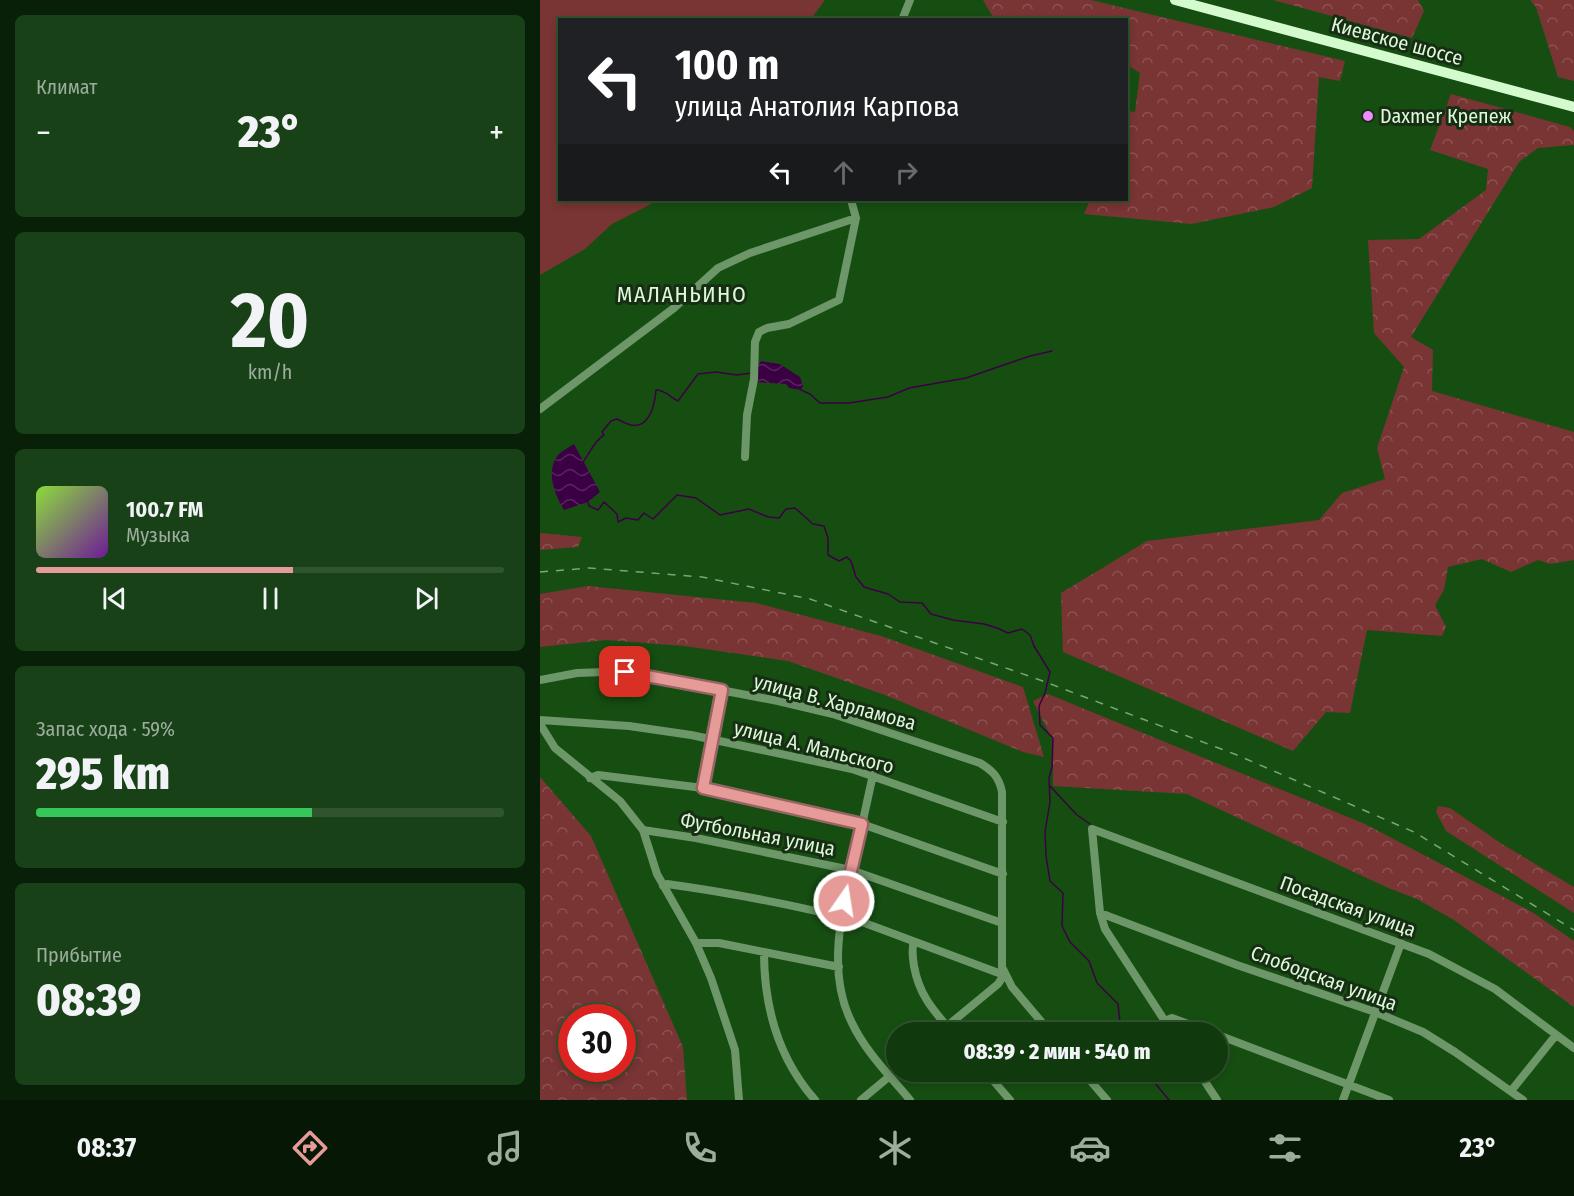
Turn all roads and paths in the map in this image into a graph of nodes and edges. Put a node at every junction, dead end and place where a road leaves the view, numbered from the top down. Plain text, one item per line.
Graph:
1 (910, 0) edge
2 (1175, 0) edge
3 (903, 18) edge
4 (1574, 107) edge
5 (851, 201) edge
6 (856, 218) junction
7 (540, 409) edge
8 (745, 457) dead end
9 (540, 680) edge
10 (722, 690) junction
11 (540, 722) edge
12 (713, 740) junction
13 (873, 775) junction
14 (590, 778) junction
15 (703, 788) junction
16 (1003, 822) junction
17 (862, 824) junction
18 (643, 830) junction
19 (851, 870) junction
20 (1003, 874) junction
21 (663, 886) junction
22 (1100, 914) junction
23 (841, 917) junction
24 (1002, 923) junction
25 (914, 942) junction
26 (696, 943) junction
27 (1401, 943) junction
28 (764, 952) junction
29 (839, 967) junction
30 (1004, 975) junction
31 (1375, 1012) junction
32 (1164, 1021) joint
33 (943, 1022) edge
34 (957, 1022) edge
35 (1042, 1022) edge
36 (1183, 1022) edge
37 (1556, 1035) junction
38 (1228, 1039) edge
39 (1574, 1048) edge
40 (886, 1070) edge
41 (886, 1079) edge
42 (895, 1082) edge
43 (994, 1082) edge
44 (1091, 1082) edge
45 (1205, 1082) edge
46 (1349, 1084) junction
47 (1512, 1091) junction
48 (1105, 1099) edge
49 (739, 1100) edge
50 (815, 1100) edge
51 (861, 1100) edge
52 (910, 1100) edge
53 (1010, 1100) edge
54 (1217, 1100) edge
55 (1343, 1100) edge
56 (1389, 1100) edge
57 (1523, 1100) edge

1 - 3 street
2 - 4 highway, Киевское шоссе
5 - 6 street
6 - 7 street
6 - 8 street
9 - 10 street, улица В. Харламова
10 - 12 street
10 - 16 street, улица В. Харламова
11 - 12 street, улица А. Мальского
11 - 14 street
12 - 13 street, улица А. Мальского
12 - 15 street
13 - 16 street, улица А. Мальского
13 - 17 street
14 - 15 street
14 - 18 street
15 - 17 street
16 - 20 street, улица В. Харламова
17 - 19 street
17 - 20 street
18 - 19 street, Футбольная улица
18 - 21 street
19 - 23 street
19 - 24 street, Футбольная улица
20 - 24 street, улица В. Харламова
21 - 23 street
21 - 26 street
22 - 27 street, Посадская улица
22 - 31 street, Слободская улица
22 - 32 street
23 - 25 street
23 - 29 street
24 - 30 street, улица В. Харламова
25 - 30 street
25 - 33 street
26 - 28 street
26 - 49 street
27 - 31 street
27 - 37 street, Посадская улица
28 - 29 street
28 - 50 street
29 - 40 street
30 - 34 street
30 - 35 street
31 - 46 street
31 - 47 street, Слободская улица
32 - 36 street
37 - 39 street, Посадская улица
37 - 47 street
38 - 46 street
41 - 51 street
42 - 52 street
43 - 53 street
44 - 48 street
45 - 54 street
46 - 55 street
46 - 56 street
47 - 57 street, Слободская улица

